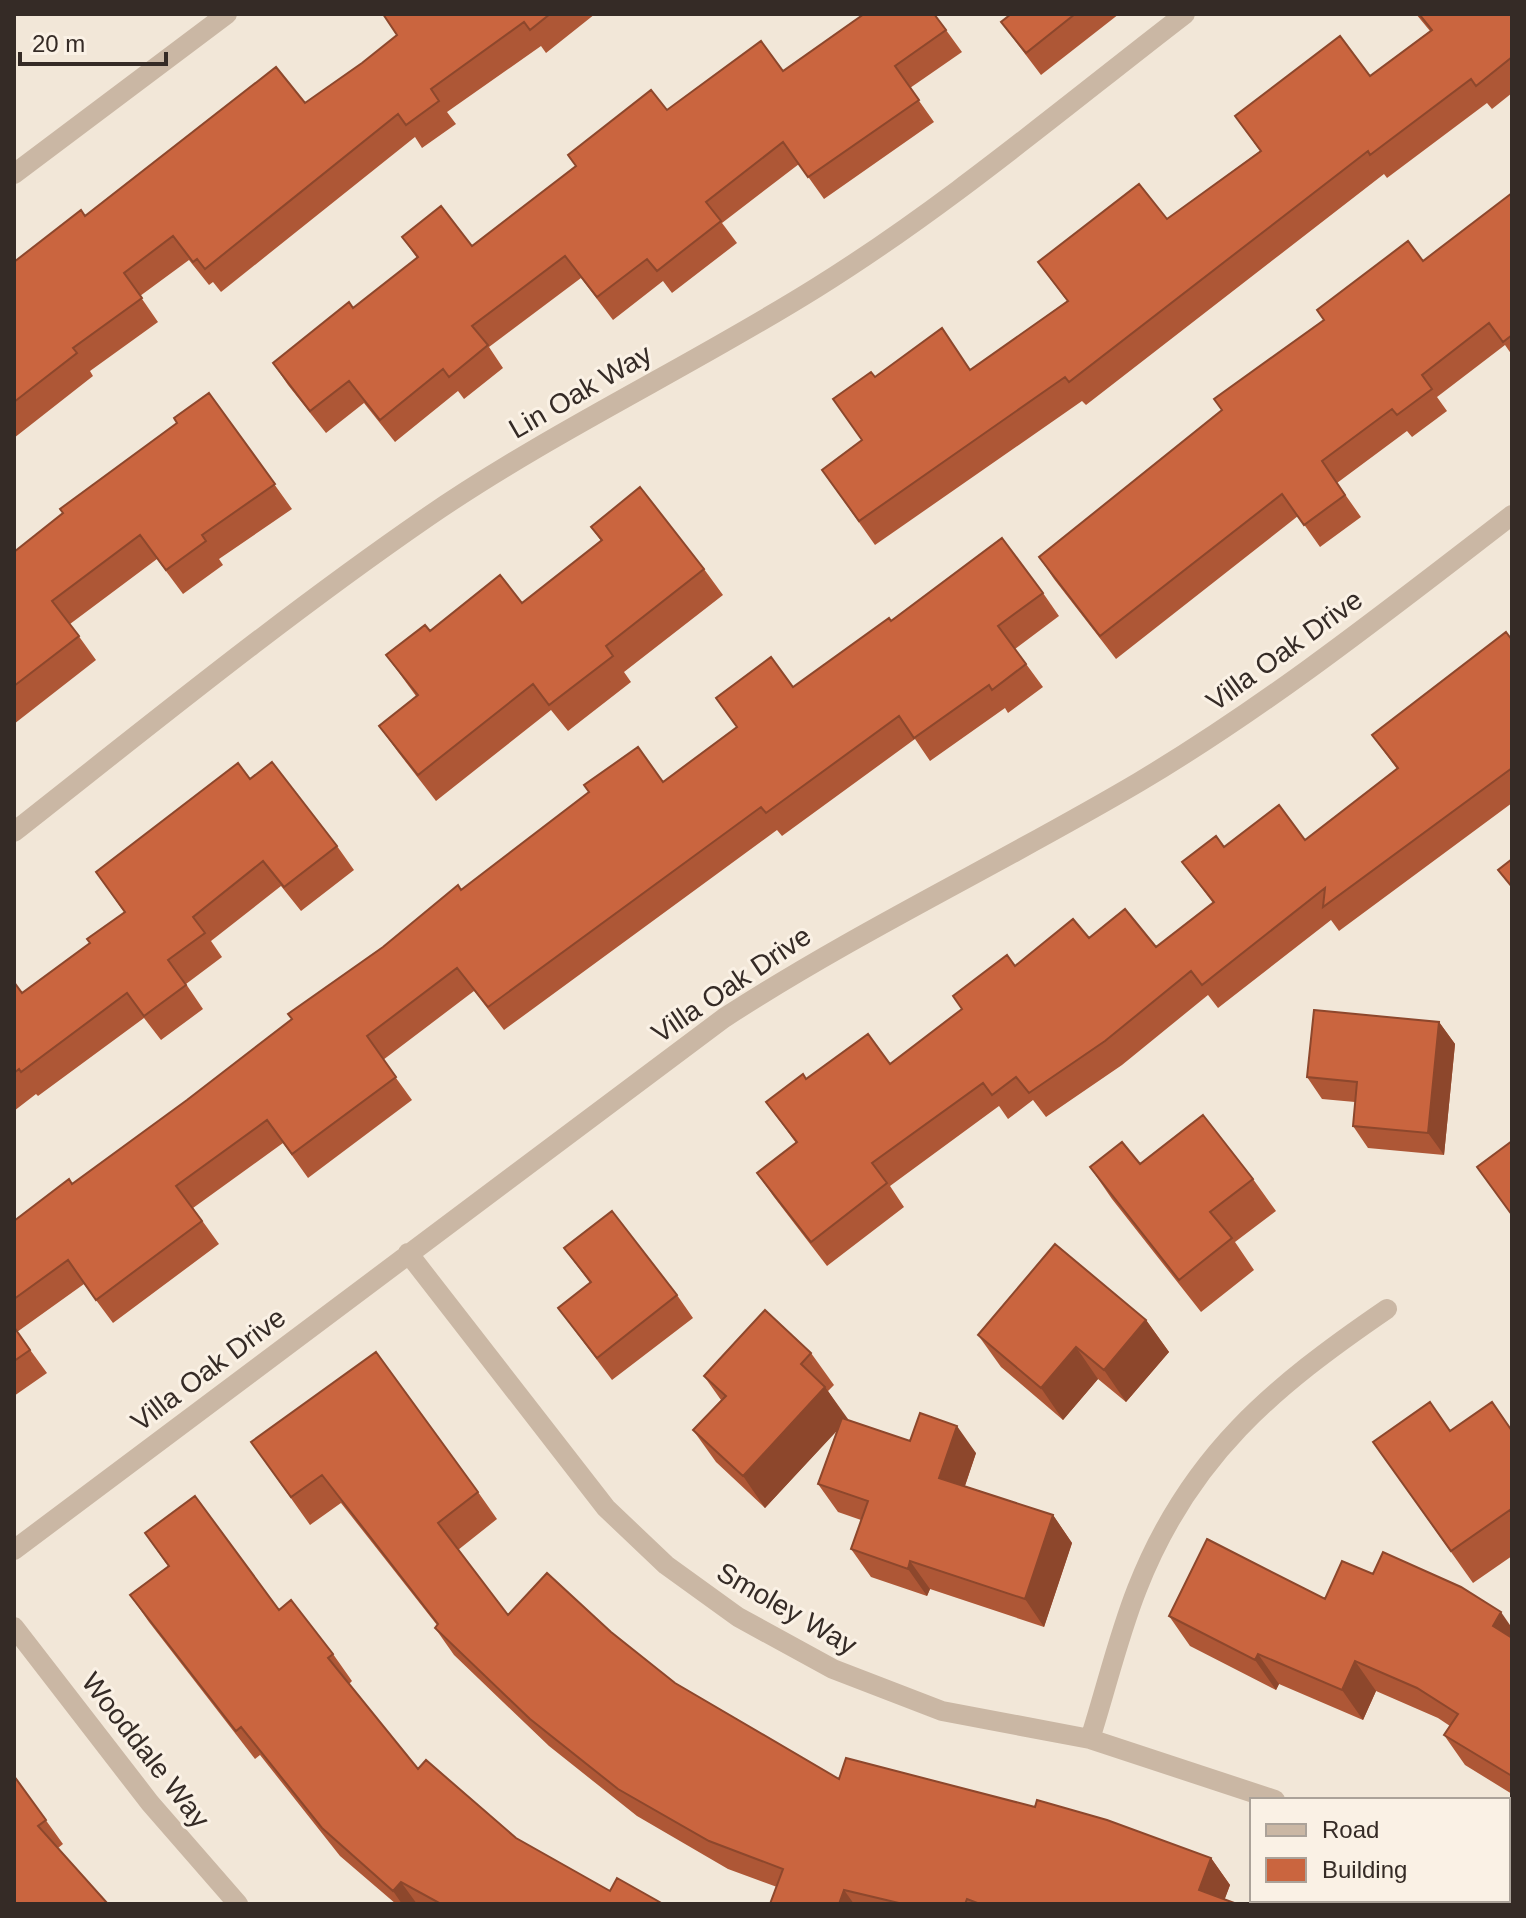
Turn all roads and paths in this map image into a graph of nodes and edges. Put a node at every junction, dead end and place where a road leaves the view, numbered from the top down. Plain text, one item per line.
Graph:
1 (227, 14) edge
2 (1185, 14) edge
3 (14, 174) edge
4 (1510, 520) edge
5 (14, 832) edge
6 (408, 1253) junction
7 (1387, 1309) dead end
8 (14, 1550) edge
9 (14, 1627) edge
10 (1090, 1739) junction
11 (1269, 1798) edge
12 (238, 1904) edge

1 - 3 street
2 - 5 street, Lin Oak Way
4 - 6 street, Villa Oak Drive
6 - 8 street, Villa Oak Drive
6 - 10 street, Smoley Way
7 - 10 street
9 - 12 street, Wooddale Way
10 - 11 street, Smoley Way

